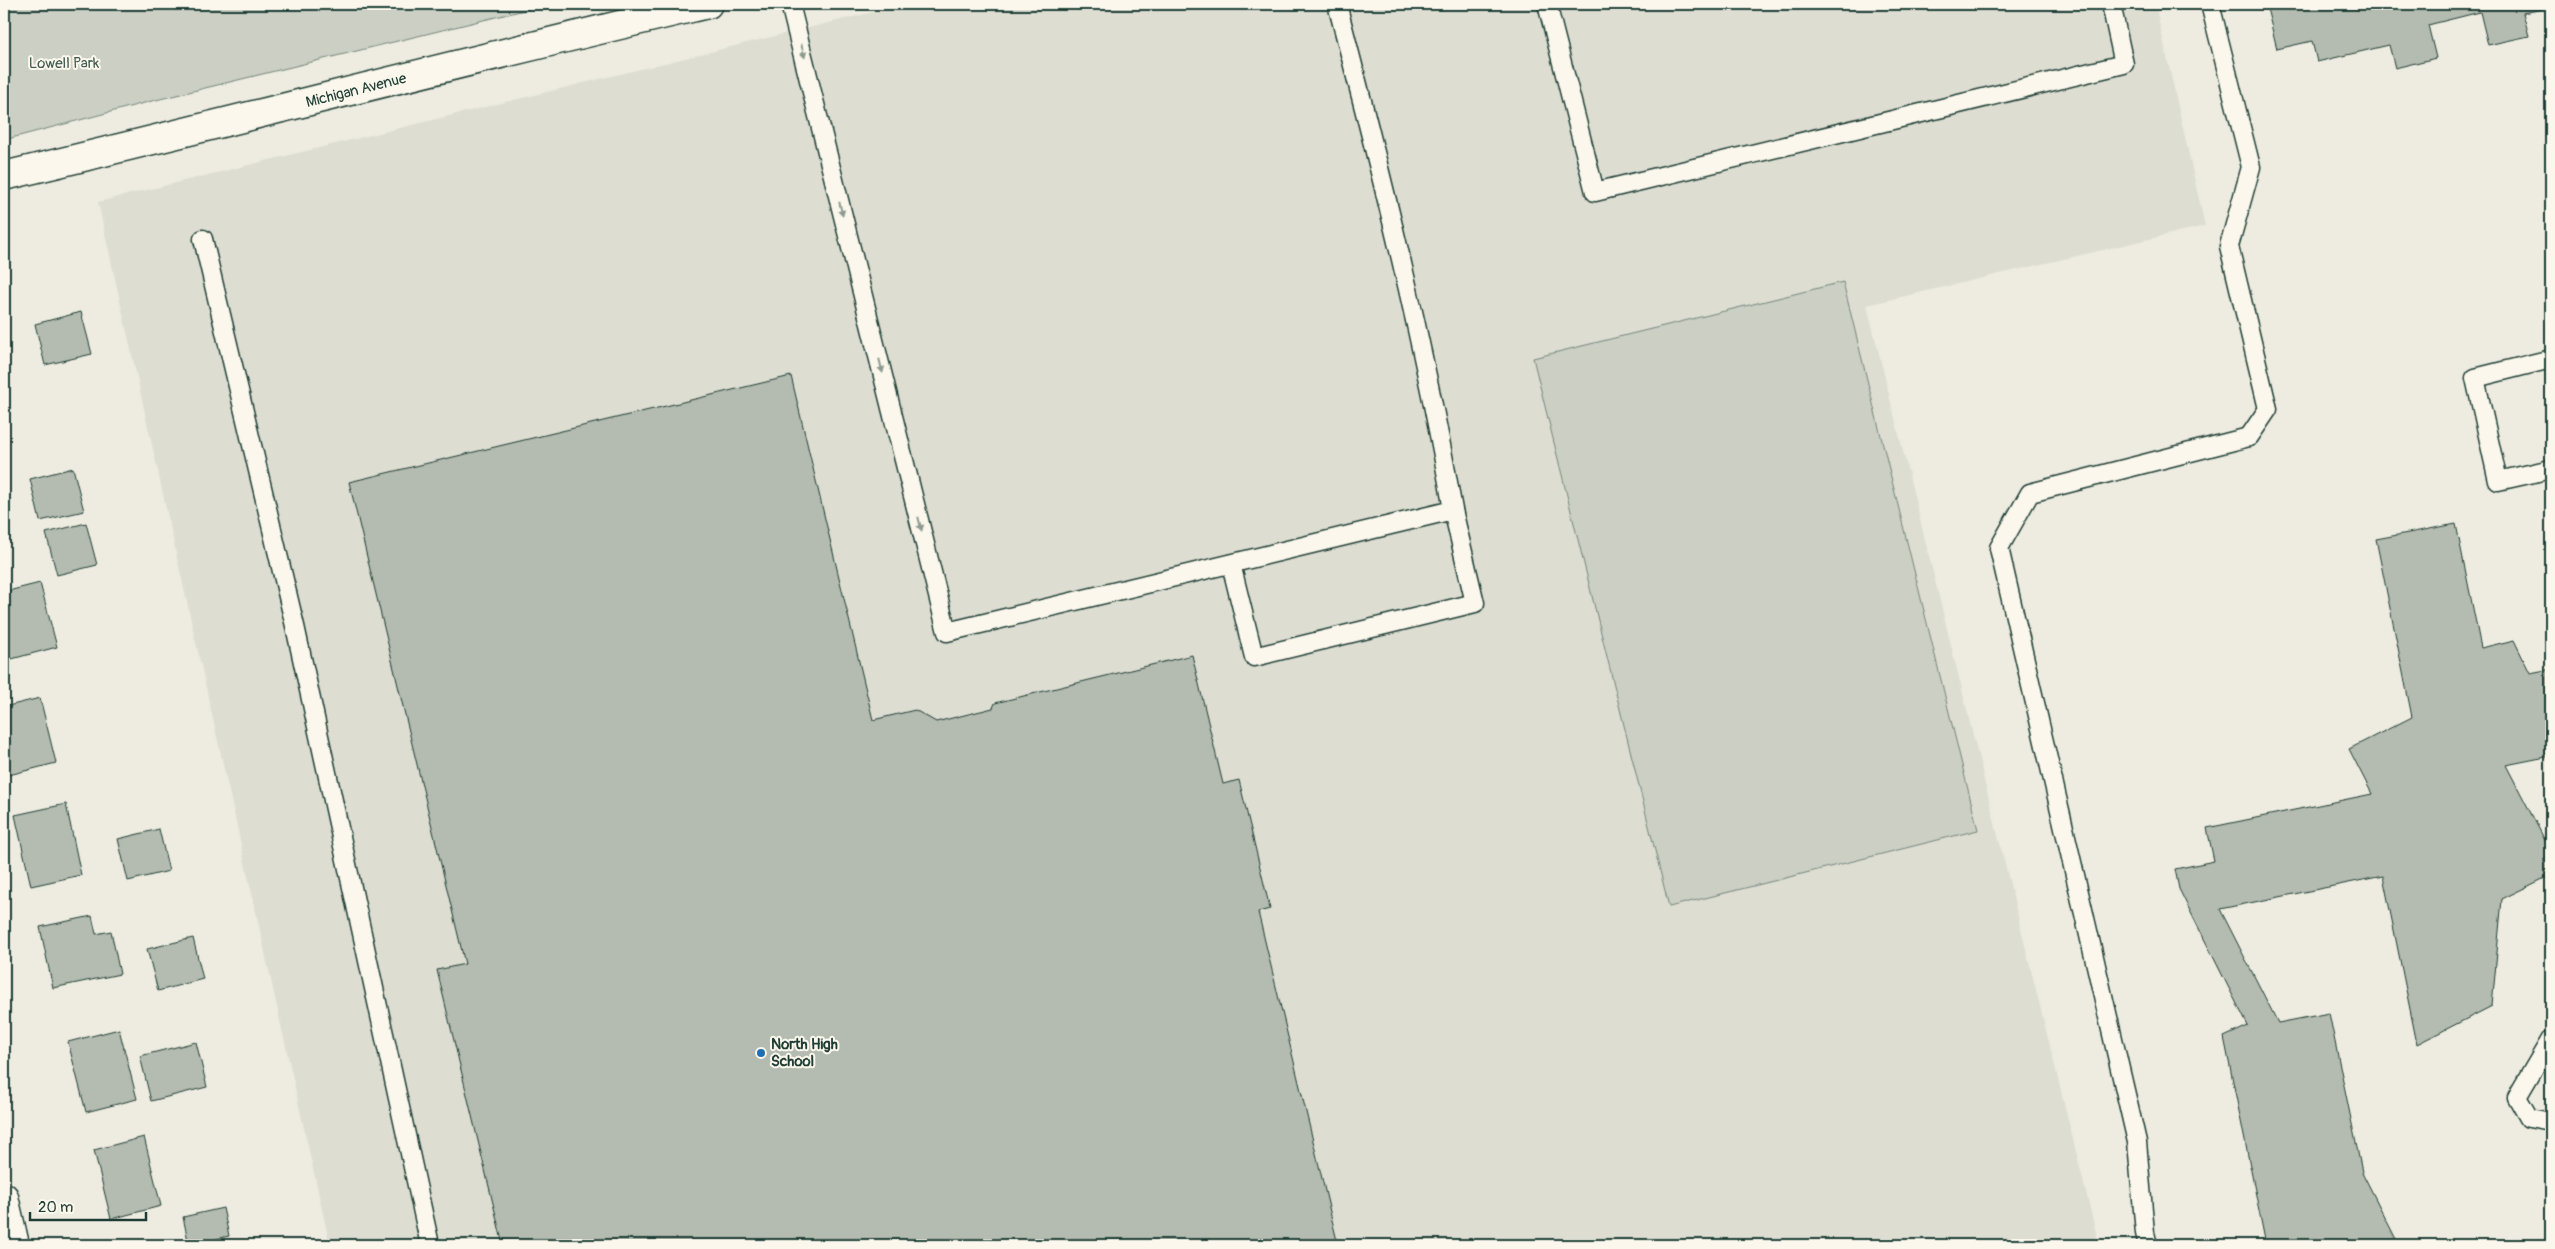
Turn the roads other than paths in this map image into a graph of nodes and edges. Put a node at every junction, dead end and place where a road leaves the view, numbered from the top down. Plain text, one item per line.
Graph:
1 (708, 4) edge
2 (790, 4) edge
3 (1337, 4) edge
4 (1546, 4) edge
5 (2111, 4) edge
6 (2210, 4) edge
7 (4, 176) edge
8 (203, 239) dead end
9 (2551, 359) edge
10 (2551, 468) edge
11 (1453, 510) junction
12 (1230, 564) junction
13 (2551, 1038) edge
14 (2551, 1122) edge
15 (4, 1197) edge
16 (15, 1245) edge
17 (430, 1245) edge
18 (2148, 1245) edge

1 - 7 street, Michigan Avenue
2 -> 12 lane
3 - 11 lane
4 - 5 lane
6 - 18 lane
8 - 17 lane
9 - 10 lane
11 - 12 lane
11 - 12 lane
13 - 14 lane
15 - 16 street

